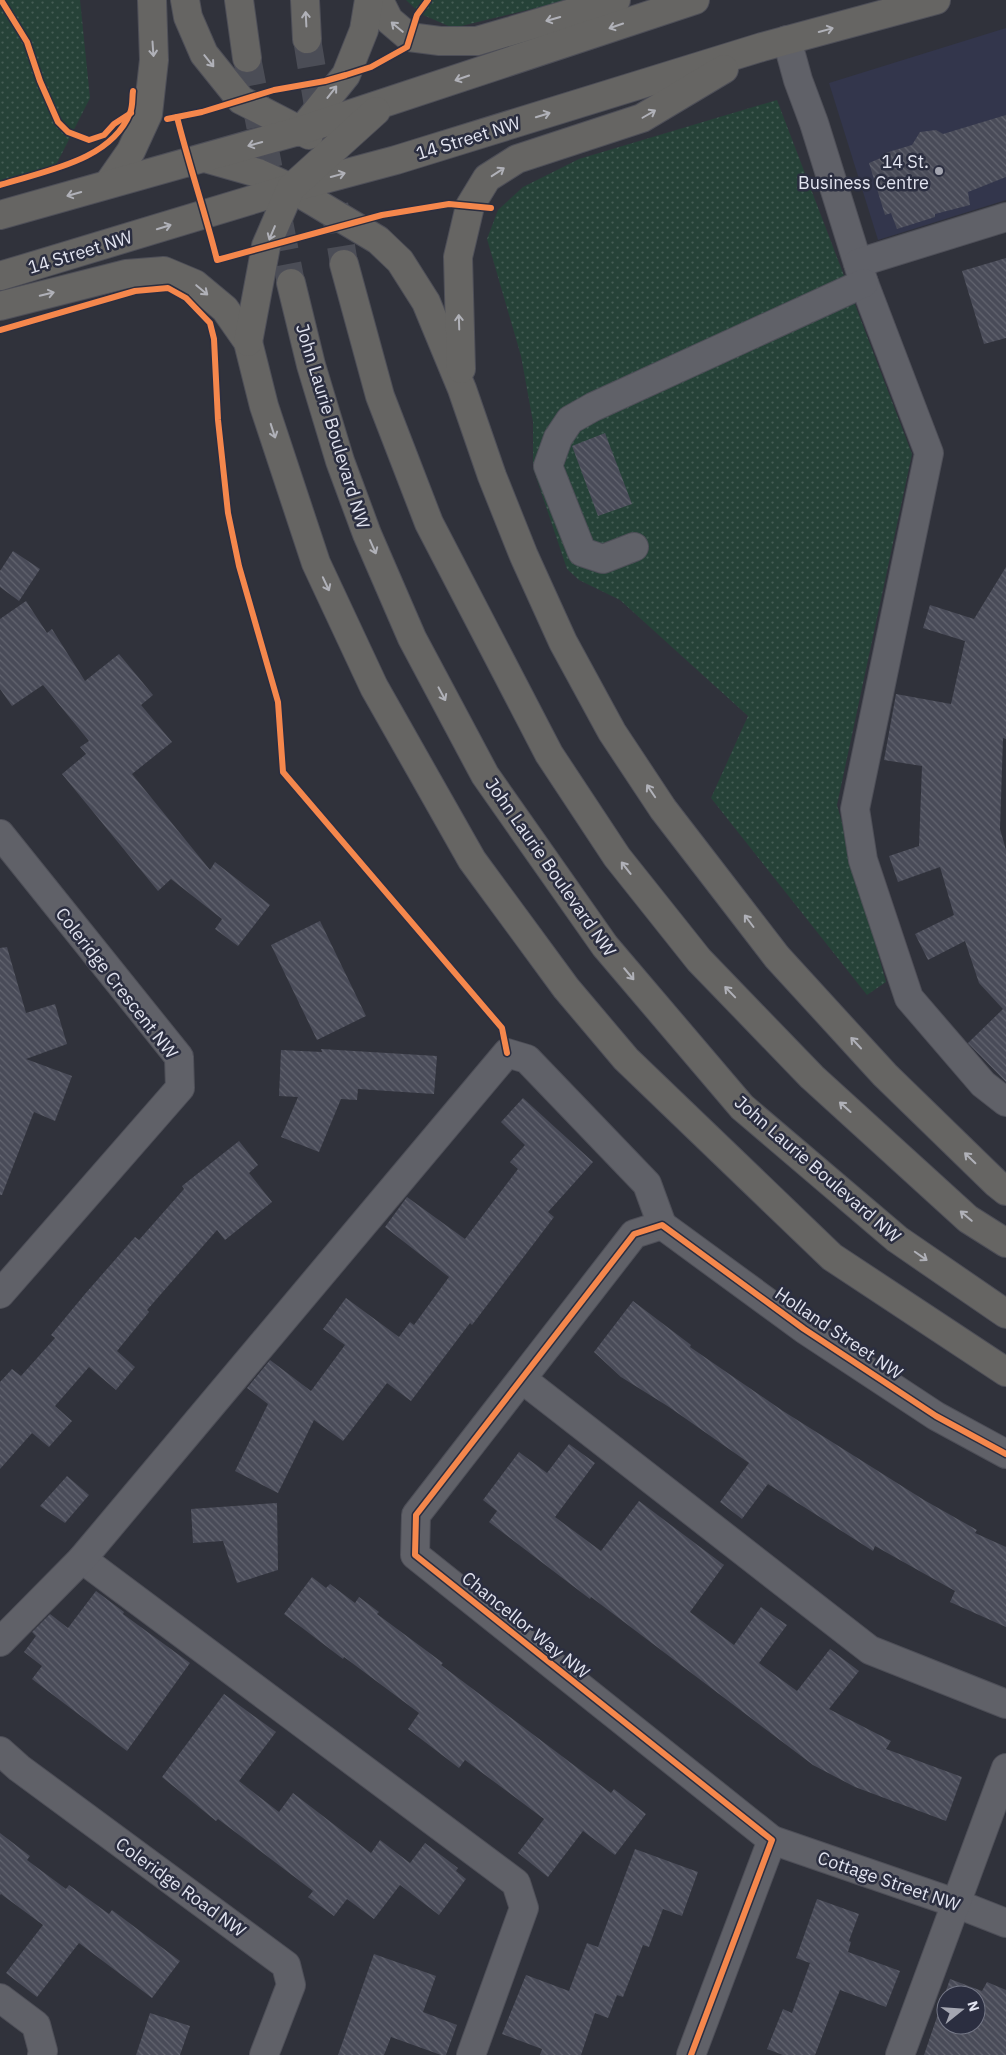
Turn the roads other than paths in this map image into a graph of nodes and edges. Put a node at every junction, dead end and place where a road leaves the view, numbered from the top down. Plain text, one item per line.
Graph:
1 (152, 0) edge
2 (185, 0) edge
3 (239, 0) edge
4 (305, 0) edge
5 (369, 0) edge
6 (379, 0) edge
7 (618, 0) edge
8 (936, 0) edge
9 (687, 3) edge
10 (307, 39) tunnel mouth
11 (774, 43) junction
12 (247, 58) tunnel mouth
13 (382, 105) junction
14 (302, 130) junction
15 (334, 149) junction
16 (205, 158) junction
17 (396, 160) junction
18 (258, 173) junction
19 (108, 184) junction
20 (291, 188) junction
21 (223, 208) junction
22 (0, 215) edge
23 (1006, 217) edge
24 (344, 264) tunnel mouth
25 (861, 273) junction
26 (0, 276) edge
27 (292, 284) tunnel mouth
28 (0, 306) edge
29 (248, 342) junction
30 (462, 388) junction
31 (634, 547) dead end
32 (0, 834) edge
33 (1006, 1102) edge
34 (1006, 1191) edge
35 (662, 1225) junction
36 (1006, 1243) edge
37 (0, 1294) edge
38 (1006, 1314) edge
39 (1006, 1372) edge
40 (522, 1379) junction
41 (1006, 1454) edge
42 (82, 1559) junction
43 (0, 1642) edge
44 (1006, 1704) edge
45 (0, 1751) edge
46 (1006, 1768) edge
47 (772, 1840) junction
48 (955, 1903) junction
49 (1006, 1923) edge
50 (0, 1998) edge
51 (42, 2055) edge
52 (264, 2055) edge
53 (471, 2055) edge
54 (691, 2055) edge
55 (900, 2055) edge

1 -> 19 main road
2 -> 14 main road
3 - 12 main road
10 -> 4 main road
14 -> 5 main road
7 -> 6 main road
7 - 9 main road
11 -> 8 main road, 14 Street NW
9 -> 13 main road
17 -> 11 main road, 14 Street NW
11 - 25 street
30 -> 11 main road
13 - 14 main road
13 - 15 main road
14 - 15 main road
14 -> 16 main road
14 - 18 main road
15 - 17 main road
15 - 20 main road
16 - 18 main road
16 - 19 main road
20 -> 17 main road, 14 Street NW
18 - 20 main road
18 - 21 main road
19 -> 22 main road
20 - 21 main road, 14 Street NW
20 -> 29 main road
20 - 30 main road
26 -> 21 main road, 14 Street NW
23 - 25 street
36 -> 24 main road
25 - 31 street
25 - 33 street
27 -> 38 main road, John Laurie Boulevard NW
28 -> 29 main road
29 -> 39 main road
34 -> 30 main road
32 - 37 street, Coleridge Crescent NW
35 - 40 street, Chancellor Way NW
35 - 41 street, Holland Street NW
35 - 42 street
40 - 44 street
40 - 47 street, Chancellor Way NW
42 - 43 street
42 - 53 street
45 - 52 street, Coleridge Road NW
46 - 48 street
47 - 48 street, Cottage Street NW
47 - 54 street
48 - 49 street, Cottage Street NW
48 - 55 street
50 - 51 street

